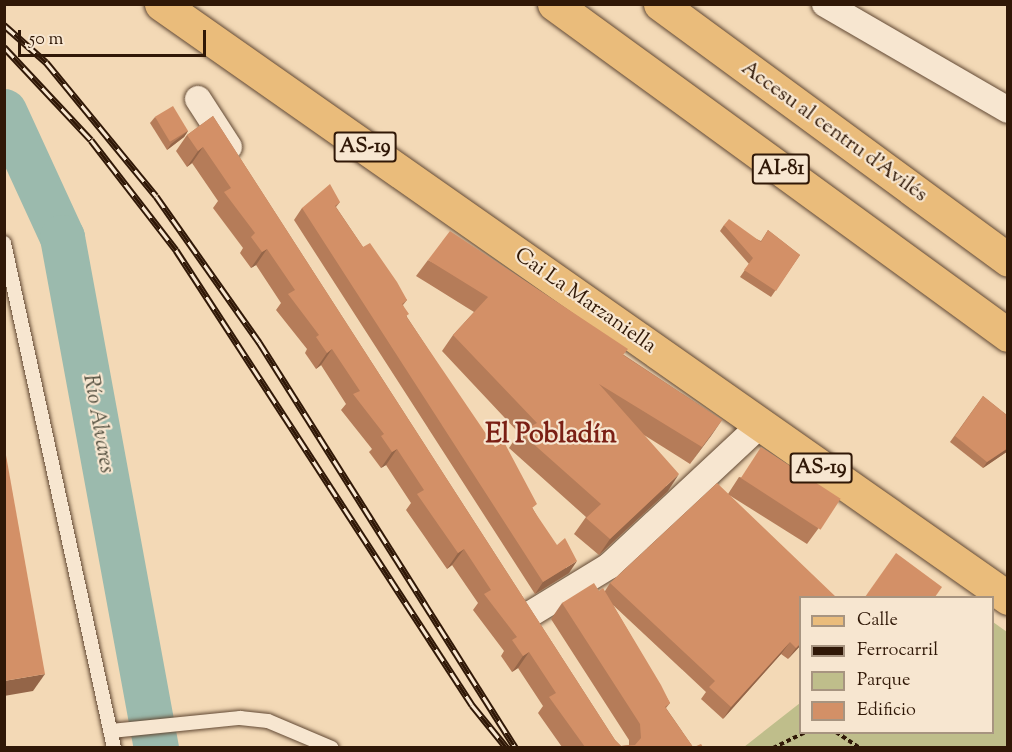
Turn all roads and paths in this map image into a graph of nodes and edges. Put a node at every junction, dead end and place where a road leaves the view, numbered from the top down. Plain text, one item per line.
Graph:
1 (162, 4) edge
2 (554, 4) edge
3 (660, 4) edge
4 (825, 4) edge
5 (198, 99) dead end
6 (1008, 110) edge
7 (243, 168) edge
8 (4, 243) edge
9 (1008, 260) edge
10 (1008, 335) edge
11 (760, 425) junction
12 (1008, 598) edge
13 (531, 613) edge
14 (112, 730) junction
15 (802, 734) edge
16 (839, 734) edge
17 (114, 747) edge
18 (332, 747) edge
19 (773, 747) edge
20 (860, 747) edge

1 - 11 main road, Cai La Marzaniella / AS-19
2 - 10 main road, AI-81
3 - 9 main road, Accesu al centru d'Avilés / AI-81
4 - 6 street
5 - 7 street
8 - 14 lane
11 - 12 main road, Cai La Marzaniella / AS-19
11 - 13 street
14 - 17 lane
14 - 18 lane
15 - 19 path
16 - 20 path

